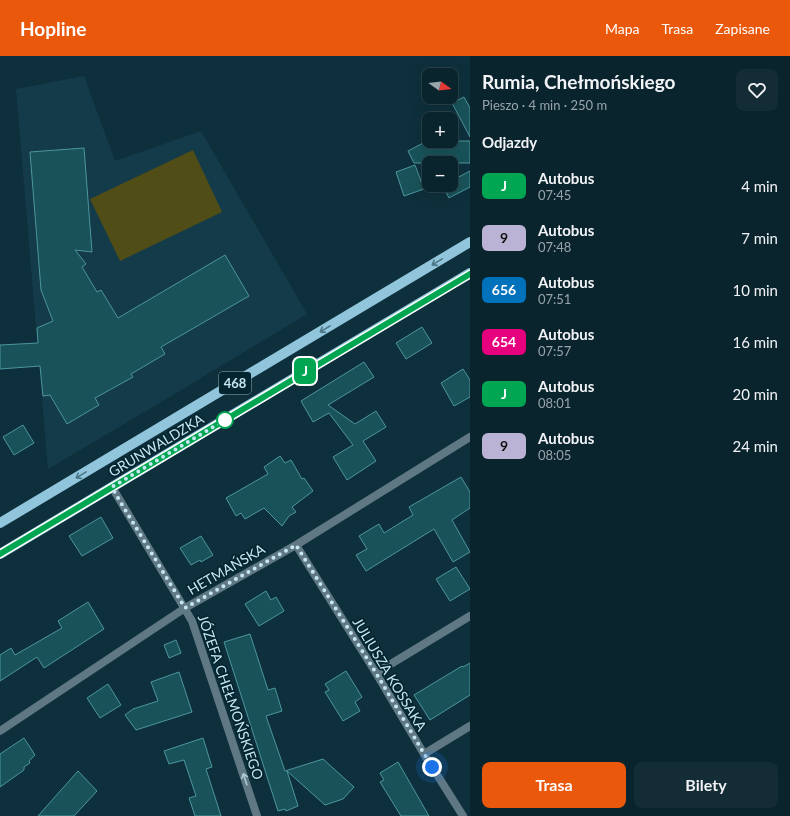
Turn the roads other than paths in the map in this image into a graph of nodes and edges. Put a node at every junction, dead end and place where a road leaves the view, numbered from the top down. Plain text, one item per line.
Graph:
1 (470, 242) edge
2 (470, 274) edge
3 (470, 437) edge
4 (112, 487) junction
5 (0, 523) edge
6 (296, 545) junction
7 (0, 554) edge
8 (185, 608) junction
9 (470, 616) edge
10 (376, 673) junction
11 (470, 726) edge
12 (0, 731) edge
13 (424, 754) junction
14 (257, 816) edge
15 (463, 816) edge

1 -> 5 main road, GRUNWALDZKA / 468
2 - 4 main road, GRUNWALDZKA / 468
3 - 6 street, HETMAŃSKA
4 - 7 main road, GRUNWALDZKA / 468
4 - 8 street, JÓZEFA CHEŁMOŃSKIEGO
6 - 8 street, HETMAŃSKA
6 - 10 street, JULIUSZA KOSSAKA
8 - 12 street, HETMAŃSKA
14 -> 8 street, JÓZEFA CHEŁMOŃSKIEGO
9 - 10 street
10 - 13 street, JULIUSZA KOSSAKA
11 - 13 street
13 - 15 street, JULIUSZA KOSSAKA

